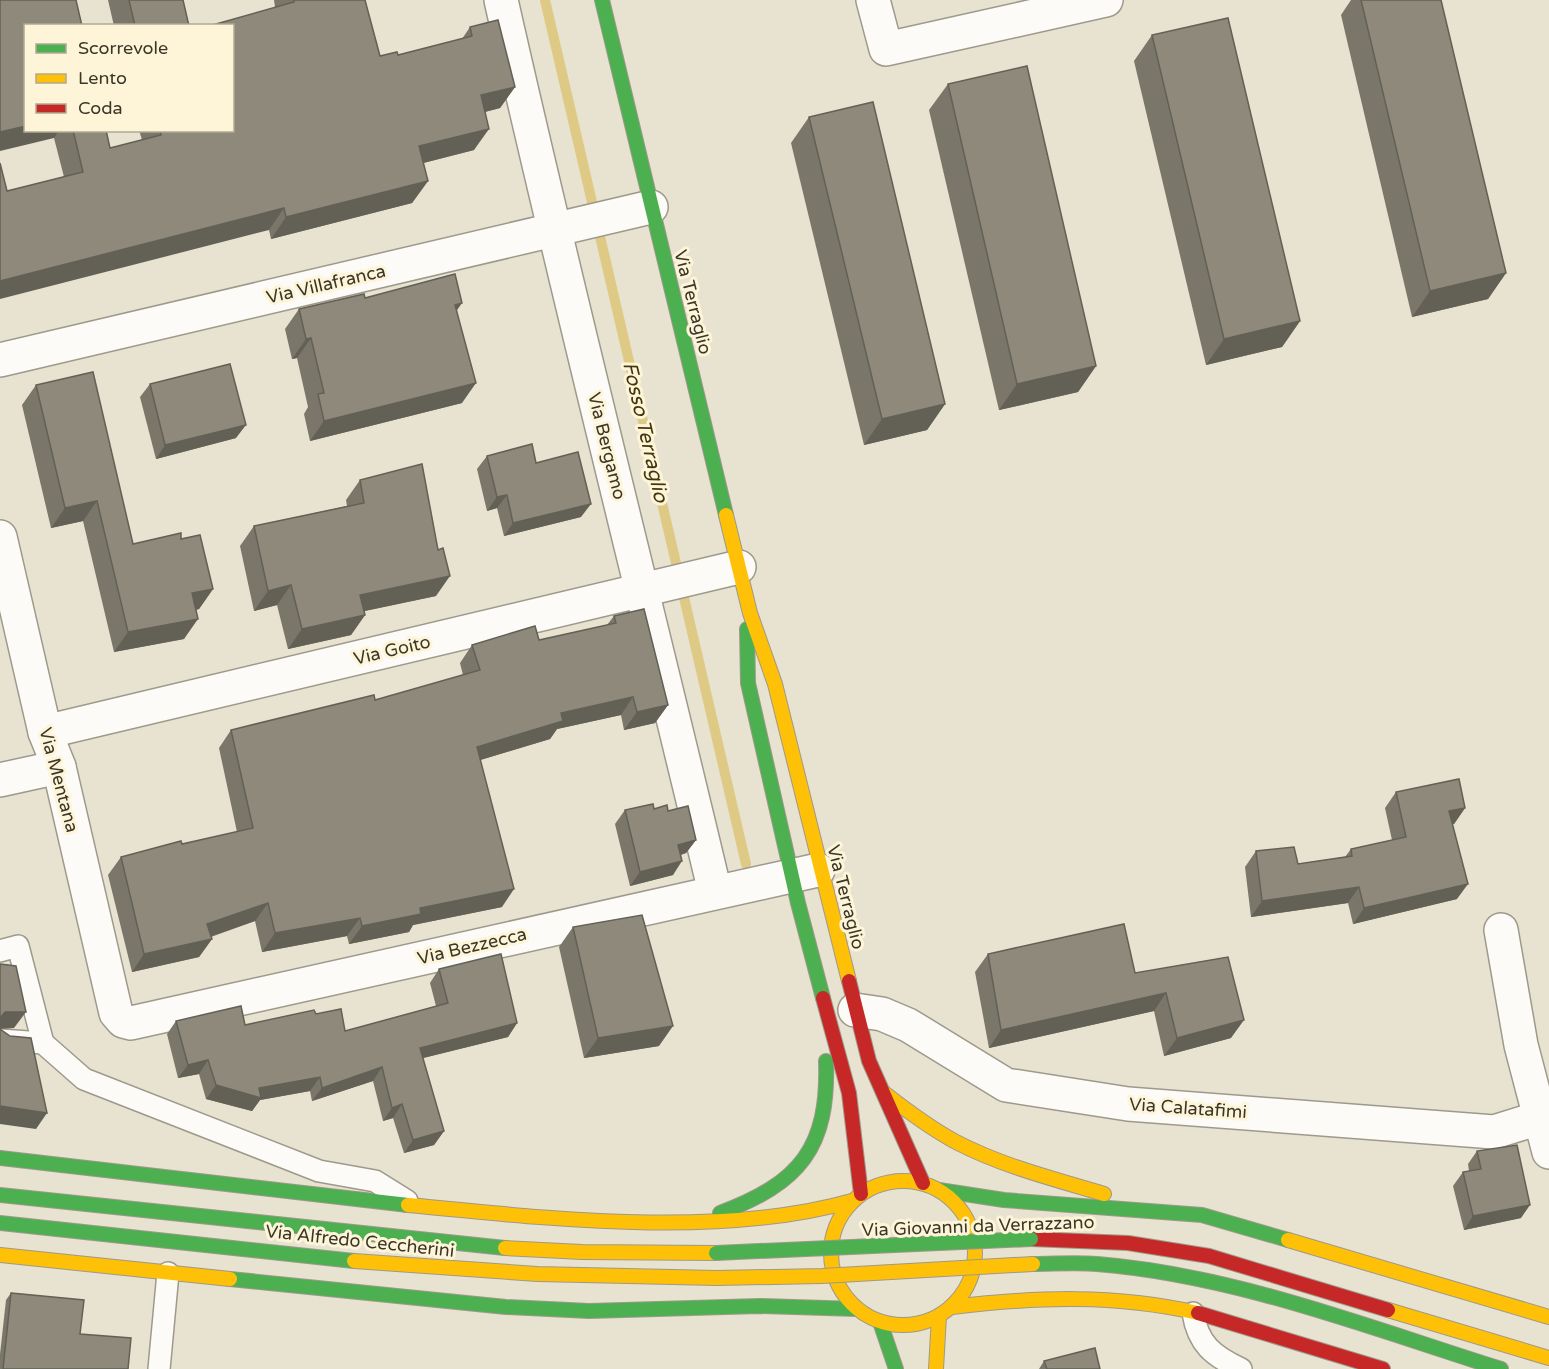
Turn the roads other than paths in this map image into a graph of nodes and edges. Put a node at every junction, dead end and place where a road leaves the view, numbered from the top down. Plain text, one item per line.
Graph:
1 (501, 0) edge
2 (602, 0) edge
3 (873, 0) edge
4 (1106, 0) edge
5 (651, 207) junction
6 (564, 228) junction
7 (0, 360) edge
8 (0, 537) edge
9 (740, 567) junction
10 (651, 589) junction
11 (750, 613) junction
12 (45, 732) junction
13 (58, 767) junction
14 (0, 780) edge
15 (803, 883) junction
16 (715, 892) junction
17 (1501, 930) dead end
18 (0, 951) edge
19 (855, 1010) junction
20 (123, 1021) joint
21 (0, 1040) edge
22 (43, 1043) junction
23 (1535, 1045) edge
24 (880, 1090) junction
25 (1539, 1118) junction
26 (1549, 1152) edge
27 (0, 1158) edge
28 (923, 1183) junction
29 (939, 1190) junction
30 (0, 1195) edge
31 (857, 1198) junction
32 (415, 1206) junction
33 (1149, 1208) junction
34 (698, 1220) junction
35 (0, 1222) edge
36 (716, 1253) joint
37 (0, 1255) edge
38 (168, 1273) junction
39 (952, 1307) junction
40 (857, 1309) junction
41 (1193, 1313) junction
42 (939, 1316) junction
43 (1549, 1317) edge
44 (880, 1322) junction
45 (1549, 1358) edge
46 (1380, 1368) edge
47 (159, 1369) edge
48 (896, 1369) edge
49 (936, 1369) edge
50 (1241, 1369) edge
51 (1501, 1369) edge

1 - 6 street, Via Bergamo
2 - 5 main road, Via Terraglio
3 - 4 street
5 - 6 street, Via Villafranca
5 - 9 main road, Via Terraglio
6 - 7 street, Via Villafranca
6 - 10 street, Via Bergamo
8 - 12 street, Via Mentana
9 - 10 street, Via Goito
9 - 11 main road, Via Terraglio
10 - 12 street, Via Goito
10 - 16 street, Via Bergamo
11 - 15 main road, Via Terraglio
11 - 15 main road, Via Terraglio
12 - 13 street, Via Mentana
13 - 14 street
13 - 20 street, Via Mentana
15 - 16 street, Via Bezzecca
15 - 19 main road, Via Terraglio
15 - 31 main road, Via Terraglio
15 - 34 main road
16 - 20 street, Via Bezzecca
17 - 23 street
18 - 22 lane
19 - 24 main road, Via Terraglio
19 - 25 street, Via Calatafimi
21 - 22 lane
22 - 32 lane
23 - 25 street
24 - 28 main road, Via Terraglio
24 - 33 main road
25 - 26 street
27 - 32 main road
28 - 29 main road
28 - 31 main road
29 - 33 main road
29 - 39 main road
30 - 36 main road, Via Alfredo Ceccherini
31 - 34 main road
31 - 40 main road
32 - 34 main road
33 - 43 main road
35 - 51 main road, Via Alfredo Ceccherini, bridge
36 - 45 main road, Via Giovanni da Verrazzano, bridge
37 - 38 main road
38 - 40 main road
38 - 47 lane
39 - 41 main road
39 - 42 main road
40 - 44 main road
41 - 46 main road
41 - 50 lane
42 - 44 main road
42 - 49 main road
44 - 48 main road

